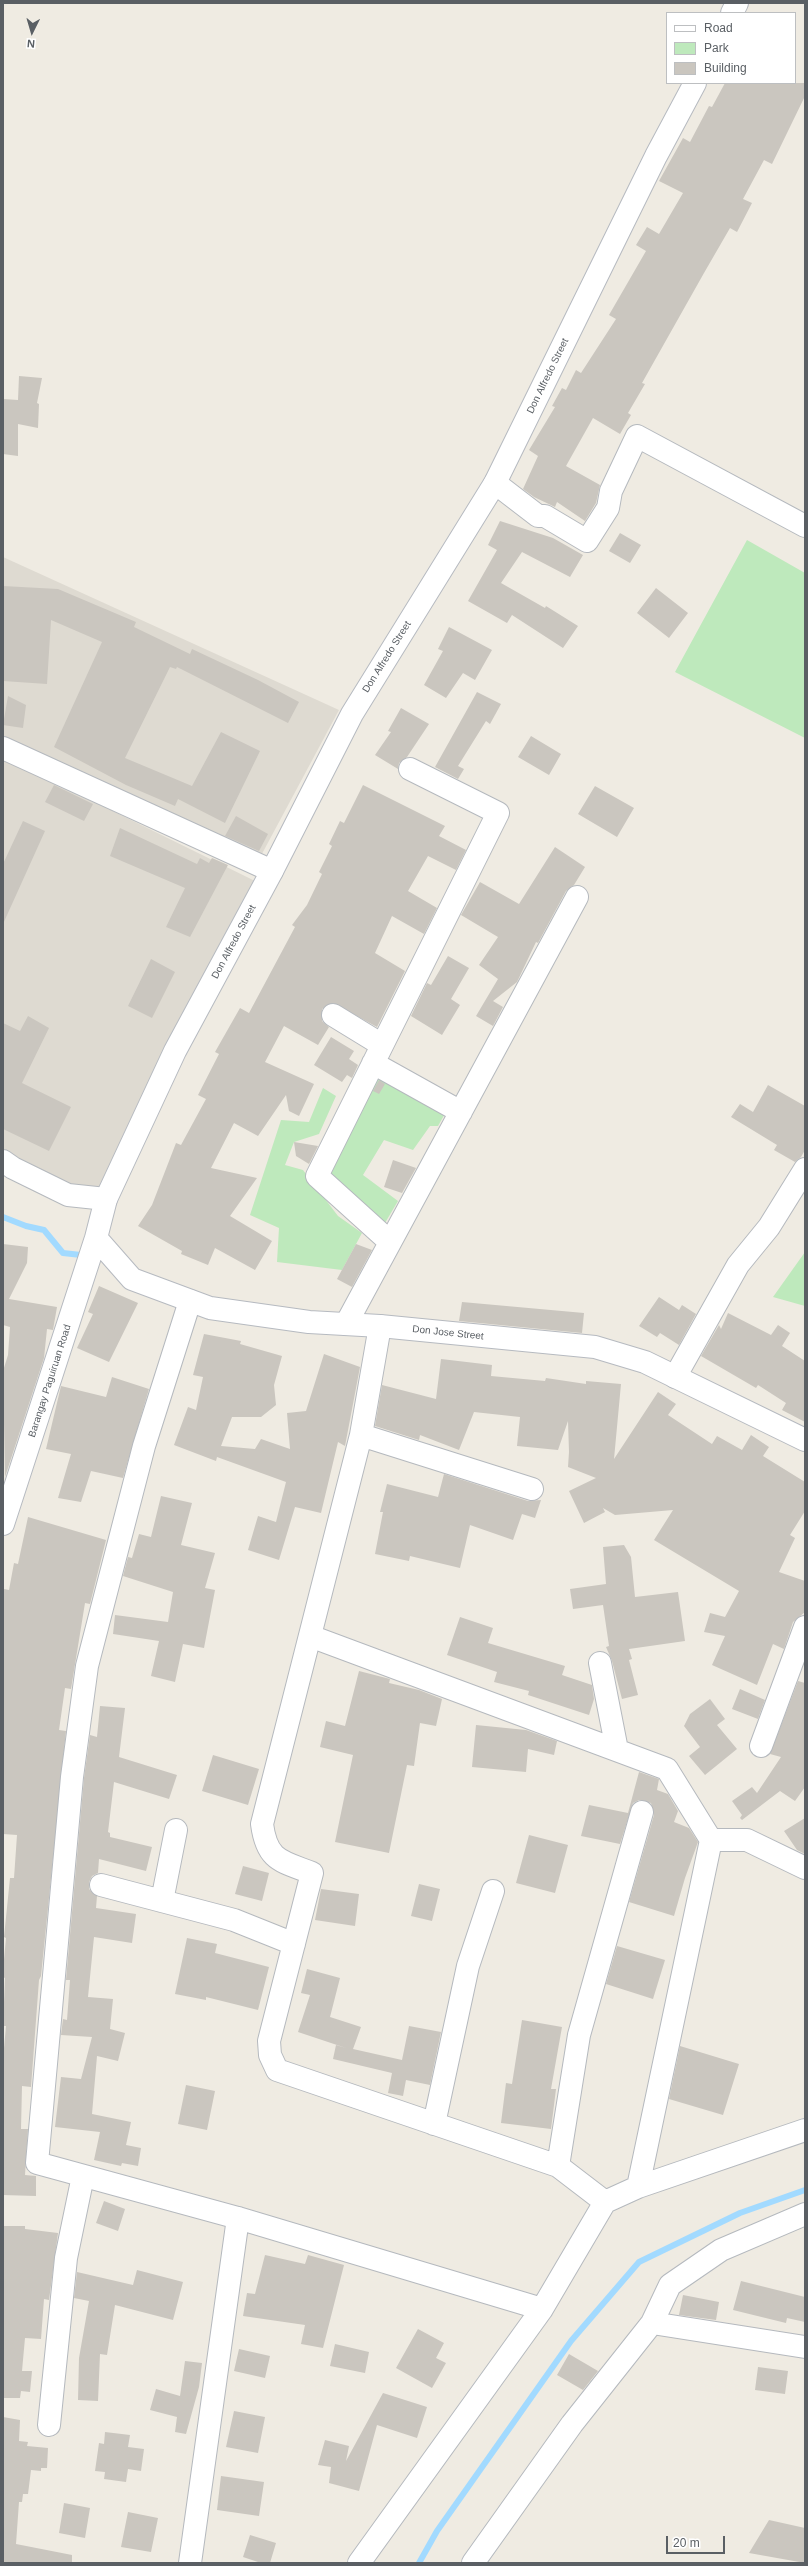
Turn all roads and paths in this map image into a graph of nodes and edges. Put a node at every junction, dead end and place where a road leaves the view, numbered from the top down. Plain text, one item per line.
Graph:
1 (737, 3) edge
2 (732, 12) edge
3 (694, 84) edge
4 (495, 482) junction
5 (805, 526) edge
6 (3, 748) edge
7 (410, 769) dead end
8 (272, 871) junction
9 (577, 897) dead end
10 (333, 1016) dead end
11 (378, 1054) junction
12 (461, 1112) junction
13 (3, 1160) edge
14 (805, 1169) edge
15 (106, 1200) junction
16 (96, 1238) junction
17 (390, 1242) junction
18 (190, 1300) junction
19 (346, 1324) junction
20 (380, 1326) junction
21 (675, 1377) junction
22 (361, 1435) junction
23 (805, 1440) edge
24 (532, 1489) dead end
25 (3, 1523) edge
26 (805, 1628) edge
27 (310, 1636) junction
28 (600, 1664) dead end
29 (761, 1746) dead end
30 (617, 1750) junction
31 (642, 1812) dead end
32 (176, 1830) dead end
33 (711, 1840) junction
34 (805, 1868) edge
35 (101, 1886) dead end
36 (493, 1891) dead end
37 (162, 1902) junction
38 (294, 1944) junction
39 (434, 2124) junction
40 (805, 2130) edge
41 (558, 2166) junction
42 (83, 2176) junction
43 (638, 2187) junction
44 (605, 2202) junction
45 (805, 2214) edge
46 (238, 2218) junction
47 (542, 2309) junction
48 (652, 2323) junction
49 (805, 2347) edge
50 (49, 2425) dead end
51 (190, 2563) edge
52 (359, 2563) edge
53 (473, 2563) edge

1 - 2 street
3 - 4 street, Don Alfredo Street
4 - 5 street
4 - 8 street, Don Alfredo Street
6 - 8 street
7 - 11 street
8 - 15 street, Don Alfredo Street
9 - 12 street
10 - 11 street
11 - 12 street
11 - 17 street
12 - 17 street
13 - 15 street
14 - 21 street
15 - 16 street, Don Alfredo Street
16 - 18 street, Don Jose Street
16 - 25 street, Barangay Paguiruan Road
17 - 19 street
18 - 19 street, Don Jose Street
18 - 42 street
19 - 20 street, Don Jose Street
20 - 21 street, Don Jose Street
20 - 22 street
21 - 23 street, Don Jose Street
22 - 24 street
22 - 27 street
26 - 29 street
27 - 30 street
27 - 38 street
28 - 30 street
30 - 33 street
31 - 41 street
32 - 37 street
33 - 34 street
33 - 43 street
35 - 37 street
36 - 39 street
37 - 38 street
38 - 39 street
39 - 41 street
40 - 43 street
41 - 44 street
42 - 46 street
42 - 50 street
43 - 44 street
44 - 47 street
45 - 48 street
46 - 47 street
46 - 51 street
47 - 52 street
48 - 49 street
48 - 53 street

